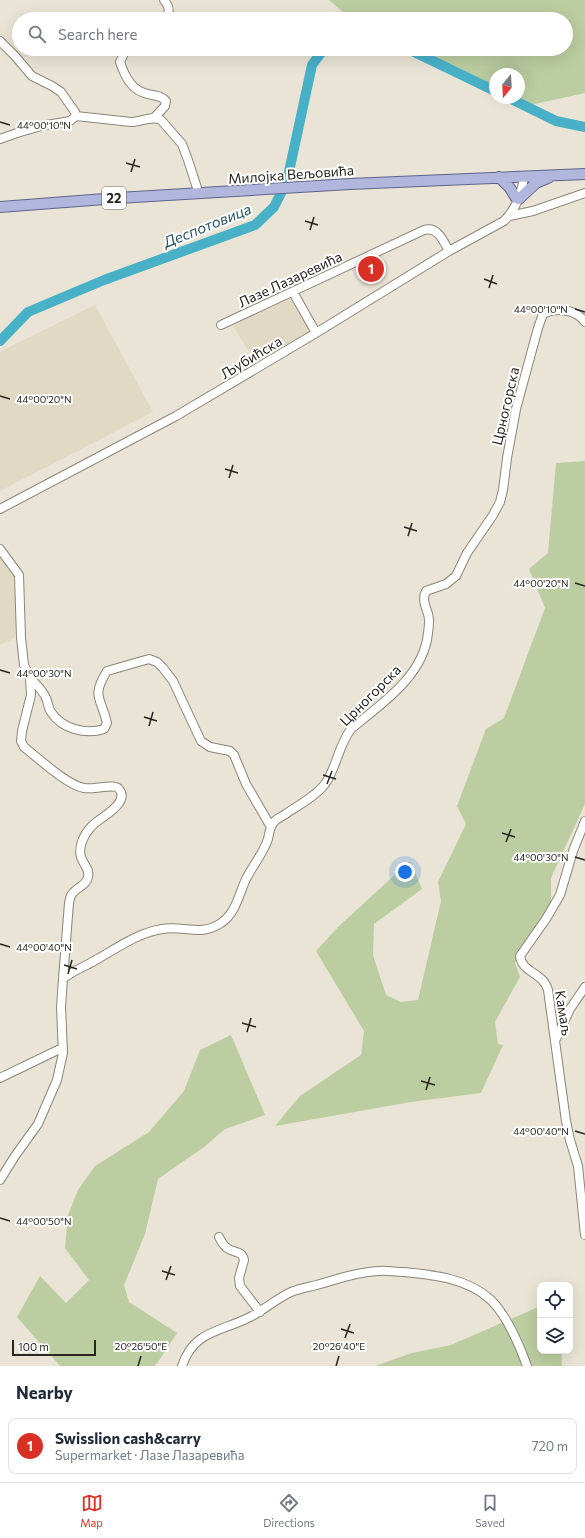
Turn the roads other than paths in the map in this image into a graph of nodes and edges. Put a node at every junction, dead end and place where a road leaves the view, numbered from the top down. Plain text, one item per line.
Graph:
1 (164, 0) edge
2 (169, 12) edge
3 (0, 41) edge
4 (12, 53) edge
5 (15, 56) edge
6 (123, 56) edge
7 (76, 116) junction
8 (154, 118) junction
9 (0, 139) edge
10 (585, 174) edge
11 (554, 175) junction
12 (499, 177) junction
13 (521, 177) junction
14 (585, 193) edge
15 (199, 194) junction
16 (516, 201) junction
17 (0, 207) edge
18 (509, 216) junction
19 (449, 250) junction
20 (293, 292) junction
21 (585, 322) edge
22 (221, 325) dead end
23 (316, 333) junction
24 (0, 509) edge
25 (0, 548) edge
26 (30, 678) junction
27 (585, 821) edge
28 (271, 827) junction
29 (63, 979) junction
30 (585, 987) edge
31 (555, 1042) junction
32 (62, 1048) junction
33 (0, 1078) edge
34 (0, 1180) edge
35 (585, 1235) edge
36 (219, 1237) dead end
37 (260, 1312) junction
38 (182, 1366) edge
39 (527, 1366) edge

1 - 2 street
3 - 4 street
5 - 7 street
6 - 8 street
7 - 8 street
7 - 9 street
8 - 15 street
10 - 11 main road, Милојка Вељовића / 22
11 - 13 main road, Милојка Вељовића / 22
11 - 16 main road
12 - 13 main road, Милојка Вељовића / 22
12 - 15 main road, Милојка Вељовића / 22
12 - 16 main road
13 - 16 street, Љубићска
14 - 18 street, Љубићска
15 - 17 main road, Милојка Вељовића / 22
16 - 18 street, Љубићска
18 - 19 street, Љубићска
19 - 20 street, Лазе Лазаревића
19 - 23 street, Љубићска
20 - 22 street, Лазе Лазаревића
20 - 23 street
21 - 28 street, Црногорска
23 - 24 street, Љубићска
25 - 26 street
26 - 28 street
26 - 29 street
27 - 31 street, Камаљ
28 - 29 street, Црногорска
29 - 32 street
30 - 31 street
31 - 35 street, Камаљ
32 - 33 street
32 - 34 street
36 - 37 street
37 - 38 street
37 - 39 street

